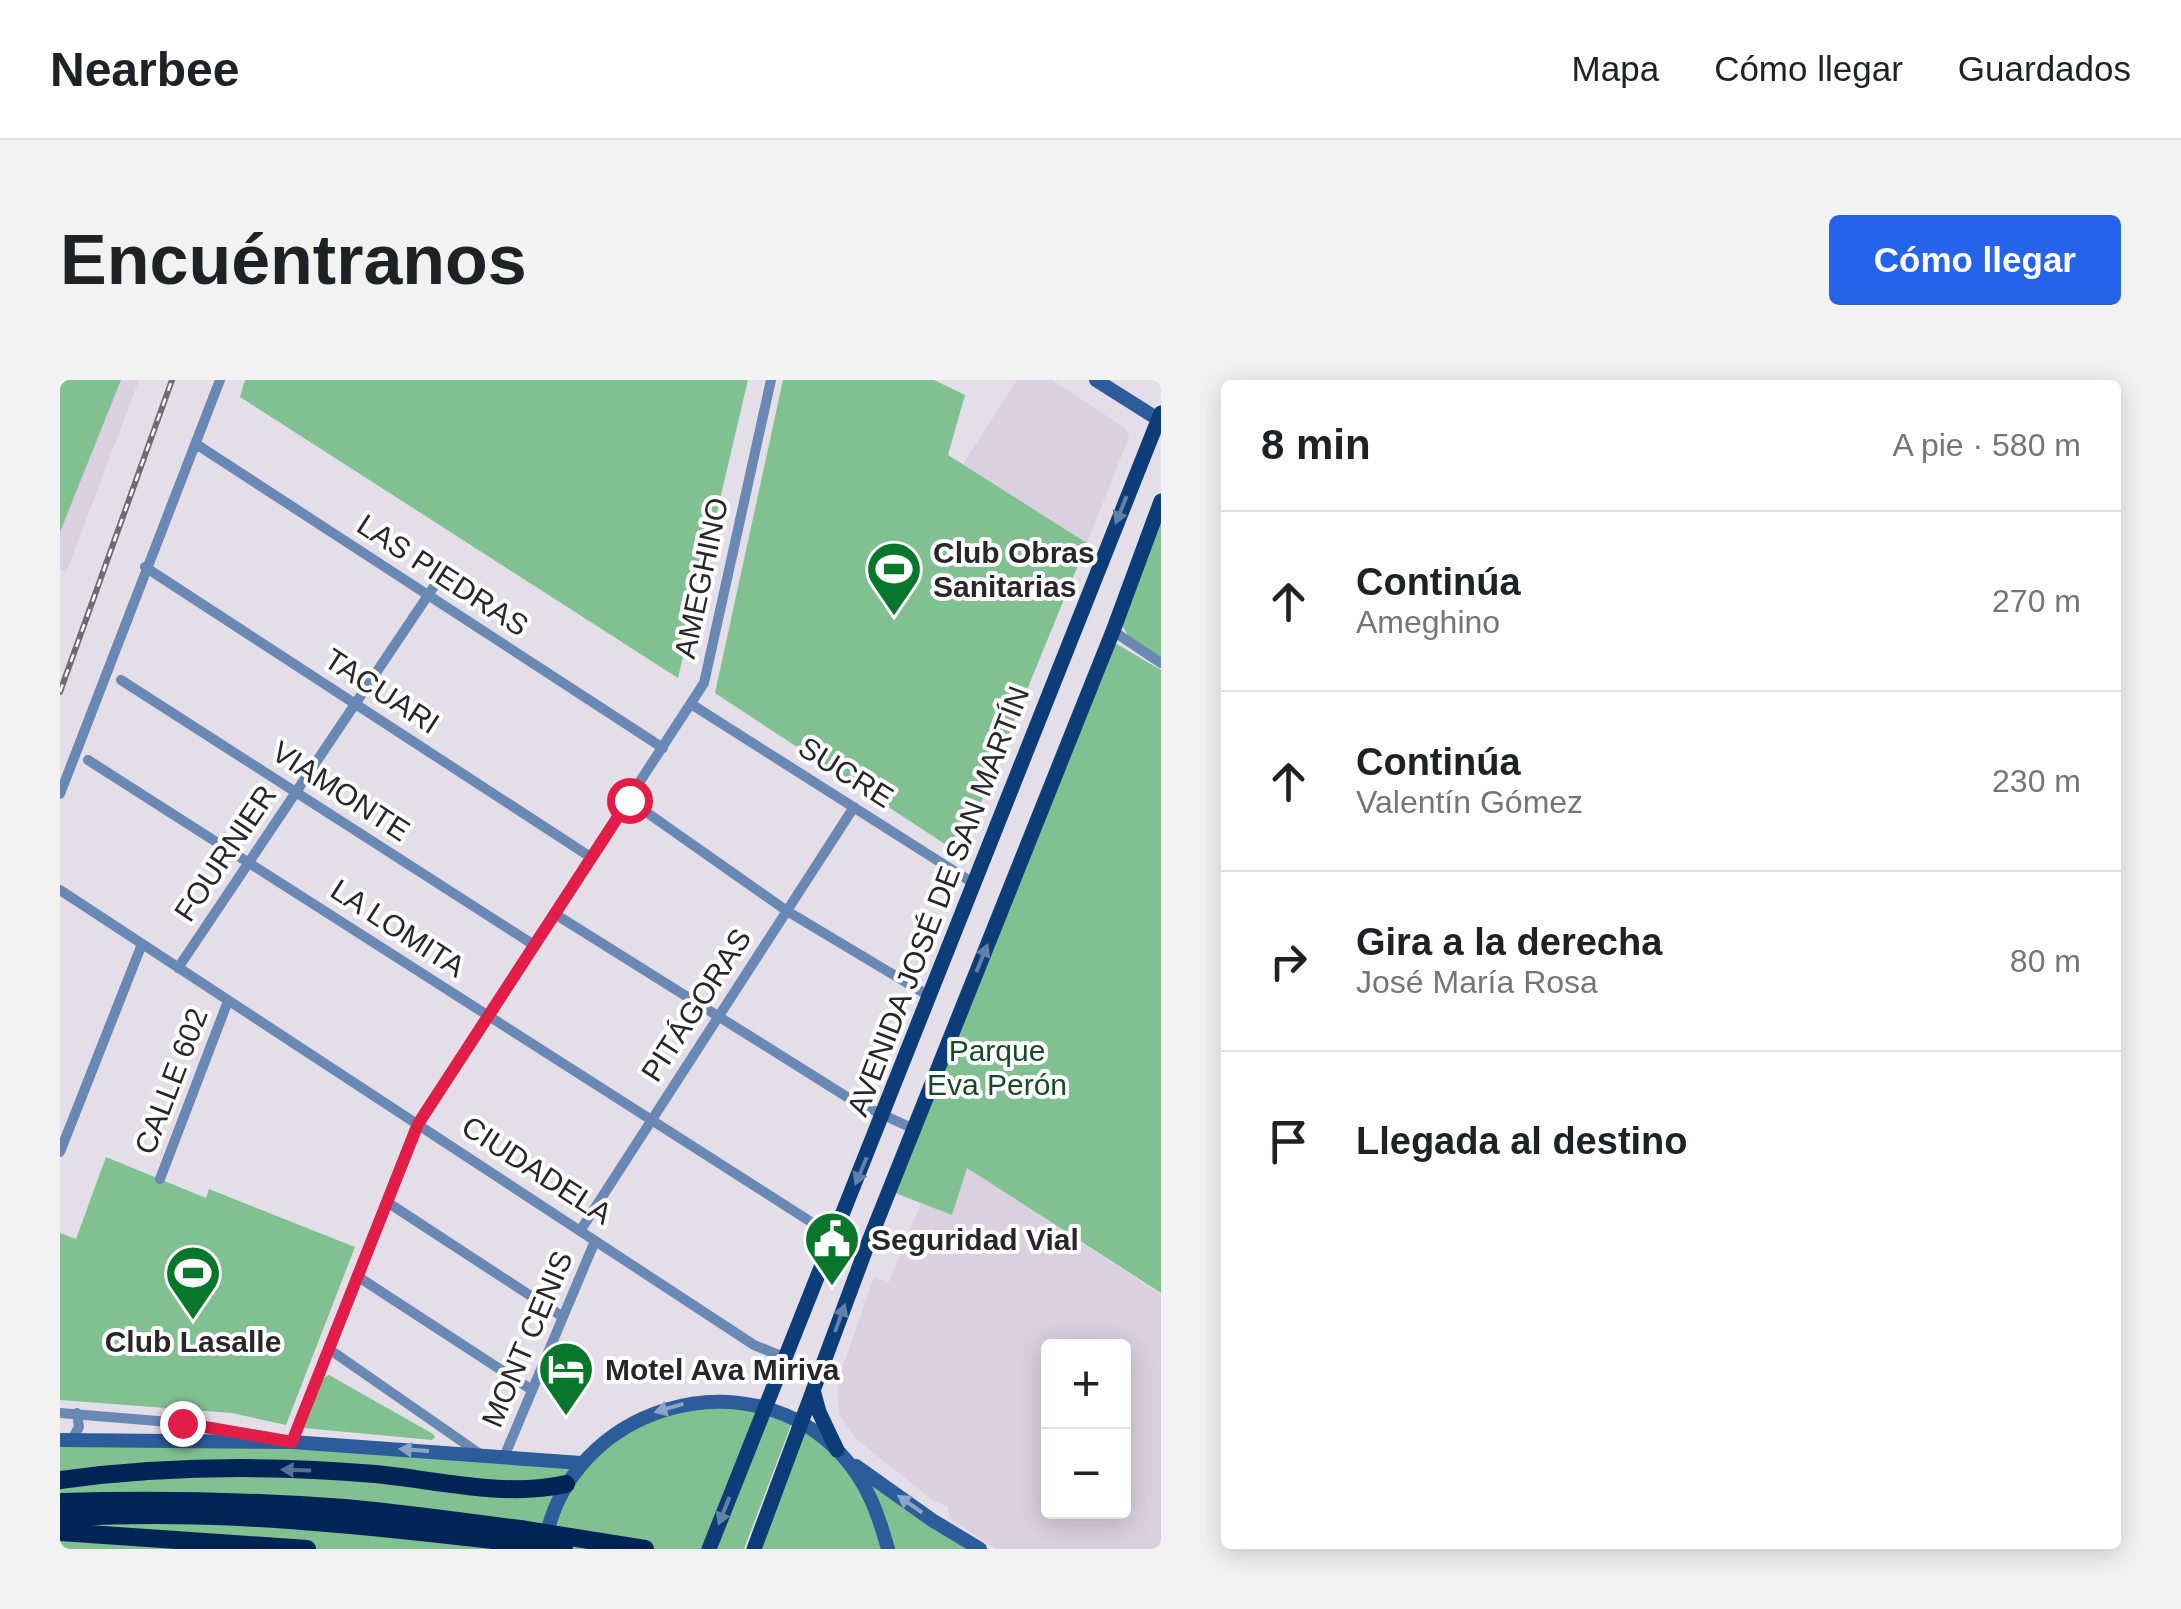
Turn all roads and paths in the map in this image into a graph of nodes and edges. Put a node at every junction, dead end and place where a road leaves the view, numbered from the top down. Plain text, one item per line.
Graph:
1 (220, 380) edge
2 (771, 380) edge
3 (1096, 380) edge
4 (1160, 418) edge
5 (196, 444) junction
6 (1161, 501) edge
7 (145, 567) junction
8 (447, 567) dead end
9 (428, 595) junction
10 (1113, 631) junction
11 (1161, 663) edge
12 (121, 680) dead end
13 (354, 703) junction
14 (691, 704) junction
15 (663, 748) junction
16 (88, 760) dead end
17 (296, 792) junction
18 (60, 794) edge
19 (629, 800) junction
20 (854, 807) junction
21 (592, 858) junction
22 (250, 863) junction
23 (973, 883) junction
24 (60, 890) edge
25 (787, 911) junction
26 (555, 914) junction
27 (142, 944) junction
28 (534, 946) junction
29 (178, 968) junction
30 (928, 996) junction
31 (228, 1000) junction
32 (488, 1016) junction
33 (718, 1016) junction
34 (884, 1116) junction
35 (652, 1120) junction
36 (418, 1124) junction
37 (914, 1130) junction
38 (60, 1152) edge
39 (160, 1179) dead end
40 (387, 1202) junction
41 (580, 1231) junction
42 (834, 1236) junction
43 (595, 1241) junction
44 (358, 1276) junction
45 (563, 1317) junction
46 (328, 1349) junction
47 (786, 1358) junction
48 (532, 1390) junction
49 (813, 1390) junction
50 (765, 1408) junction
51 (77, 1413) junction
52 (60, 1414) edge
53 (800, 1423) junction
54 (66, 1440) edge
55 (292, 1442) junction
56 (839, 1453) junction
57 (481, 1454) junction
58 (504, 1457) junction
59 (582, 1463) junction
60 (60, 1480) edge
61 (566, 1484) junction
62 (60, 1502) edge
63 (60, 1518) edge
64 (60, 1532) edge
65 (519, 1536) junction
66 (307, 1549) edge
67 (544, 1549) edge
68 (564, 1549) edge
69 (645, 1549) edge
70 (709, 1549) edge
71 (754, 1549) edge
72 (888, 1549) edge
73 (980, 1549) edge

1 - 5 street
2 - 14 street, AMEGHINO
3 - 4 main road
4 -> 23 main road, AVENIDA JOSÉ DE SAN MARTÍN
5 - 7 street
5 - 9 street, LAS PIEDRAS
6 - 10 main road, AVENIDA JOSÉ DE SAN MARTÍN
7 - 13 street, TACUARI
7 - 18 street
8 - 9 street, FOURNIER
9 - 13 street, FOURNIER
9 - 15 street, LAS PIEDRAS
10 - 11 street
37 -> 10 main road, AVENIDA JOSÉ DE SAN MARTÍN
12 - 17 street, VIAMONTE
13 - 17 street, FOURNIER
13 - 21 street, TACUARI
14 - 15 street, AMEGHINO
14 - 20 street, SUCRE
15 - 19 street, AMEGHINO
16 - 22 street, LA LOMITA
17 - 22 street, FOURNIER
17 - 28 street, VIAMONTE
19 - 21 street, AMEGHINO
19 - 25 street
20 - 23 street, SUCRE
20 - 25 street, PITÁGORAS
21 - 26 street, AMEGHINO
22 - 29 street, FOURNIER
22 - 32 street, LA LOMITA
23 - 30 main road, AVENIDA JOSÉ DE SAN MARTÍN
24 - 27 street, CIUDADELA
25 - 30 street
25 - 33 street, PITÁGORAS
26 - 28 street, AMEGHINO
26 - 33 street
27 - 29 street, CIUDADELA
27 - 38 street
28 - 32 street, AMEGHINO
29 - 31 street, CIUDADELA
30 - 34 main road, AVENIDA JOSÉ DE SAN MARTÍN
31 - 36 street, CIUDADELA
31 - 39 street, CALLE 602
32 - 35 street, LA LOMITA
32 - 36 street, AMEGHINO
33 - 34 street
33 - 35 street, PITÁGORAS
34 - 37 street
34 -> 42 main road, AVENIDA JOSÉ DE SAN MARTÍN
35 - 41 street, PITÁGORAS
35 - 42 street, LA LOMITA
36 - 40 street, AMEGHINO
36 - 41 street, CIUDADELA
49 -> 37 main road, AVENIDA JOSÉ DE SAN MARTÍN
40 - 44 street, AMEGHINO
40 - 45 street
41 - 43 street, CIUDADELA
42 - 47 main road, AVENIDA JOSÉ DE SAN MARTÍN
43 - 45 street, MONT CENIS
43 - 47 street, CIUDADELA
44 - 46 street, AMEGHINO
44 - 48 street
45 - 48 street, MONT CENIS
46 - 55 street, AMEGHINO
46 - 57 street
47 - 50 main road, AVENIDA JOSÉ DE SAN MARTÍN
48 - 58 street, MONT CENIS
49 - 53 main road, AVENIDA JOSÉ DE SAN MARTÍN
49 - 56 main road
50 - 53 main road
50 -> 59 main road
50 -> 70 main road, AVENIDA JOSÉ DE SAN MARTÍN
51 - 52 street
51 - 54 street
51 - 55 street
53 - 56 main road
53 - 71 main road, AVENIDA JOSÉ DE SAN MARTÍN
54 - 55 main road
57 -> 55 main road
56 - 72 main road
73 -> 56 main road
57 - 58 main road
58 - 59 main road
59 - 61 main road
61 -> 60 highway
61 - 67 main road
62 - 65 highway
63 - 65 highway
64 - 66 highway
65 - 68 highway, bridge
65 - 69 highway, bridge

